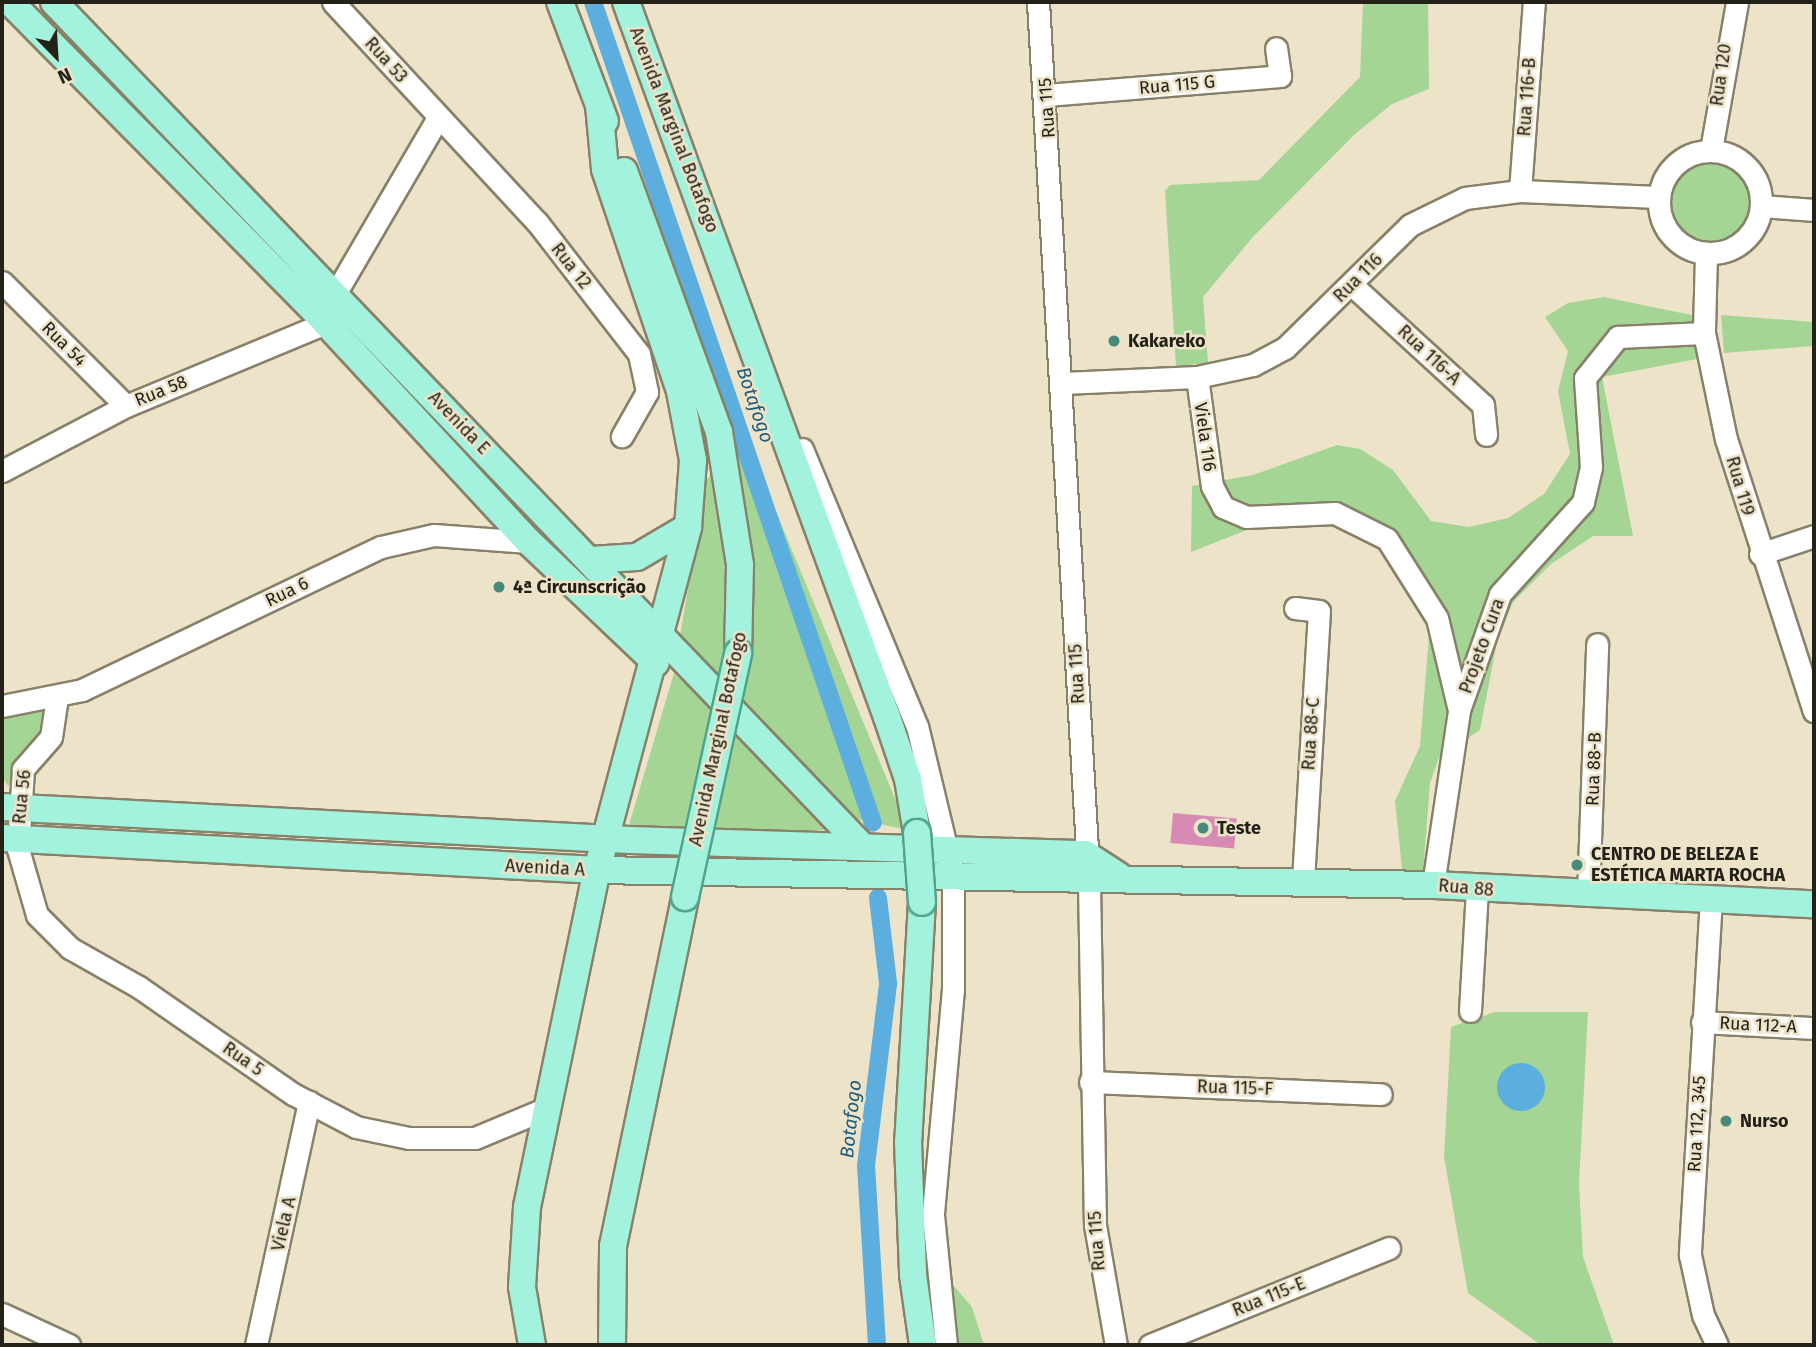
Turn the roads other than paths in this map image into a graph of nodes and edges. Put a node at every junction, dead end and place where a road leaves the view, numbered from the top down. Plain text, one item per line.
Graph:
1 (10, 2) edge
2 (54, 2) edge
3 (334, 2) edge
4 (560, 2) edge
5 (626, 2) edge
6 (1038, 2) edge
7 (1534, 2) edge
8 (1737, 2) edge
9 (1276, 48) dead end
10 (1046, 95) junction
11 (599, 106) junction
12 (438, 118) junction
13 (1711, 150) junction
14 (1520, 191) junction
15 (1658, 197) junction
16 (1762, 206) junction
17 (1814, 209) edge
18 (1706, 254) junction
19 (722, 258) junction
20 (2, 282) edge
21 (1352, 285) junction
22 (343, 302) junction
23 (326, 323) junction
24 (1704, 333) junction
25 (1197, 377) junction
26 (1063, 383) junction
27 (126, 406) junction
28 (1486, 435) dead end
29 (622, 436) dead end
30 (2, 471) edge
31 (1335, 513) joint
32 (688, 527) junction
33 (1814, 536) edge
34 (529, 542) junction
35 (1760, 554) junction
36 (591, 560) junction
37 (1296, 608) dead end
38 (663, 636) junction
39 (1597, 644) dead end
40 (656, 663) junction
41 (57, 697) junction
42 (2, 706) edge
43 (1459, 710) junction
44 (1814, 711) edge
45 (7, 808) edge
46 (10, 838) edge
47 (610, 839) junction
48 (862, 846) junction
49 (947, 850) junction
50 (1086, 854) junction
51 (597, 870) junction
52 (953, 876) junction
53 (1118, 876) junction
54 (1303, 882) junction
55 (1088, 883) junction
56 (1433, 885) junction
57 (1478, 890) junction
58 (1588, 895) junction
59 (1711, 898) junction
60 (1814, 904) edge
61 (1470, 1011) dead end
62 (1702, 1022) junction
63 (1814, 1028) edge
64 (1090, 1082) junction
65 (1381, 1094) dead end
66 (309, 1102) junction
67 (547, 1108) junction
68 (1389, 1248) dead end
69 (2, 1314) edge
70 (69, 1345) edge
71 (256, 1345) edge
72 (532, 1345) edge
73 (612, 1345) edge
74 (923, 1345) edge
75 (946, 1345) edge
76 (1116, 1345) edge
77 (1150, 1345) edge
78 (1717, 1345) edge

1 - 23 main road, Avenida E
2 - 22 main road, Avenida E
3 - 12 street, Rua 53
4 - 11 main road, Avenida Marginal Botafogo
5 - 19 main road, Avenida Marginal Botafogo
6 - 10 street, Rua 115
7 - 14 street, Rua 116-B
8 - 13 street, Rua 120
9 - 10 street, Rua 115 G
10 - 26 street, Rua 115
11 - 32 main road, Avenida Marginal Botafogo
11 - 73 main road, Avenida Marginal Botafogo, bridge
12 - 22 street
12 - 29 street, Rua 12
13 - 15 street
13 - 16 street
14 - 15 street, Rua 116
14 - 21 street, Rua 116
15 - 18 street
16 - 17 street
16 - 18 street
18 - 24 street, Rua 119
19 - 49 street, Avenida Marginal Botafogo
19 - 74 main road, Avenida Marginal Botafogo, bridge
20 - 27 street, Rua 54
21 - 25 street, Rua 116
21 - 28 street, Rua 116-A
22 - 23 street, Rua 58
22 - 36 main road, Avenida E
23 - 27 street, Rua 58
23 - 34 main road, Avenida E
24 - 35 street, Rua 119
24 - 43 street, Projeto Cura
25 - 26 street, Rua 116
25 - 31 street, Viela 116
26 - 50 street, Rua 115
27 - 30 street, Rua 58
31 - 43 street, Projeto Cura
32 - 36 main road
32 - 38 main road, Avenida Marginal Botafogo
33 - 35 street
34 - 40 main road, Avenida E
34 - 41 street, Rua 6
35 - 44 street, Rua 119
36 - 38 main road, Avenida E
37 - 54 street, Rua 88-C
38 - 40 main road, Avenida Marginal Botafogo
38 - 48 main road, Avenida E
39 - 58 street, Rua 88-B
40 - 47 main road, Avenida Marginal Botafogo
41 - 42 street
41 - 45 street, Rua 56
43 - 56 street, Projeto Cura
45 - 46 street, Rua 56
45 - 47 main road, Avenida A
46 - 51 main road, Avenida A
46 - 66 street, Rua 5
47 - 48 main road, Avenida A
47 - 51 main road, Avenida Marginal Botafogo
48 - 49 main road, Avenida A
49 - 50 main road, Avenida A
49 - 52 street, Avenida Marginal Botafogo
50 - 53 main road
50 - 55 street, Rua 115
51 - 52 main road, Avenida A
51 - 67 main road, Avenida Marginal Botafogo
52 - 55 main road, Avenida A
52 - 75 street, Avenida Marginal Botafogo
53 - 54 main road, Rua 88
53 - 55 main road, Rua 88
54 - 56 main road, Rua 88
55 - 64 street, Rua 115
56 - 57 main road, Rua 88
57 - 58 main road, Rua 88
57 - 61 street
58 - 59 main road, Rua 88
59 - 60 main road, Rua 88
59 - 62 street, Rua 112, 345
62 - 63 street, Rua 112-A
62 - 78 street, Rua 112, 345
64 - 65 street, Rua 115-F
64 - 76 street, Rua 115
66 - 67 street, Rua 5
66 - 71 street, Viela A
67 - 72 main road, Avenida Marginal Botafogo
68 - 77 street, Rua 115-E
69 - 70 street

